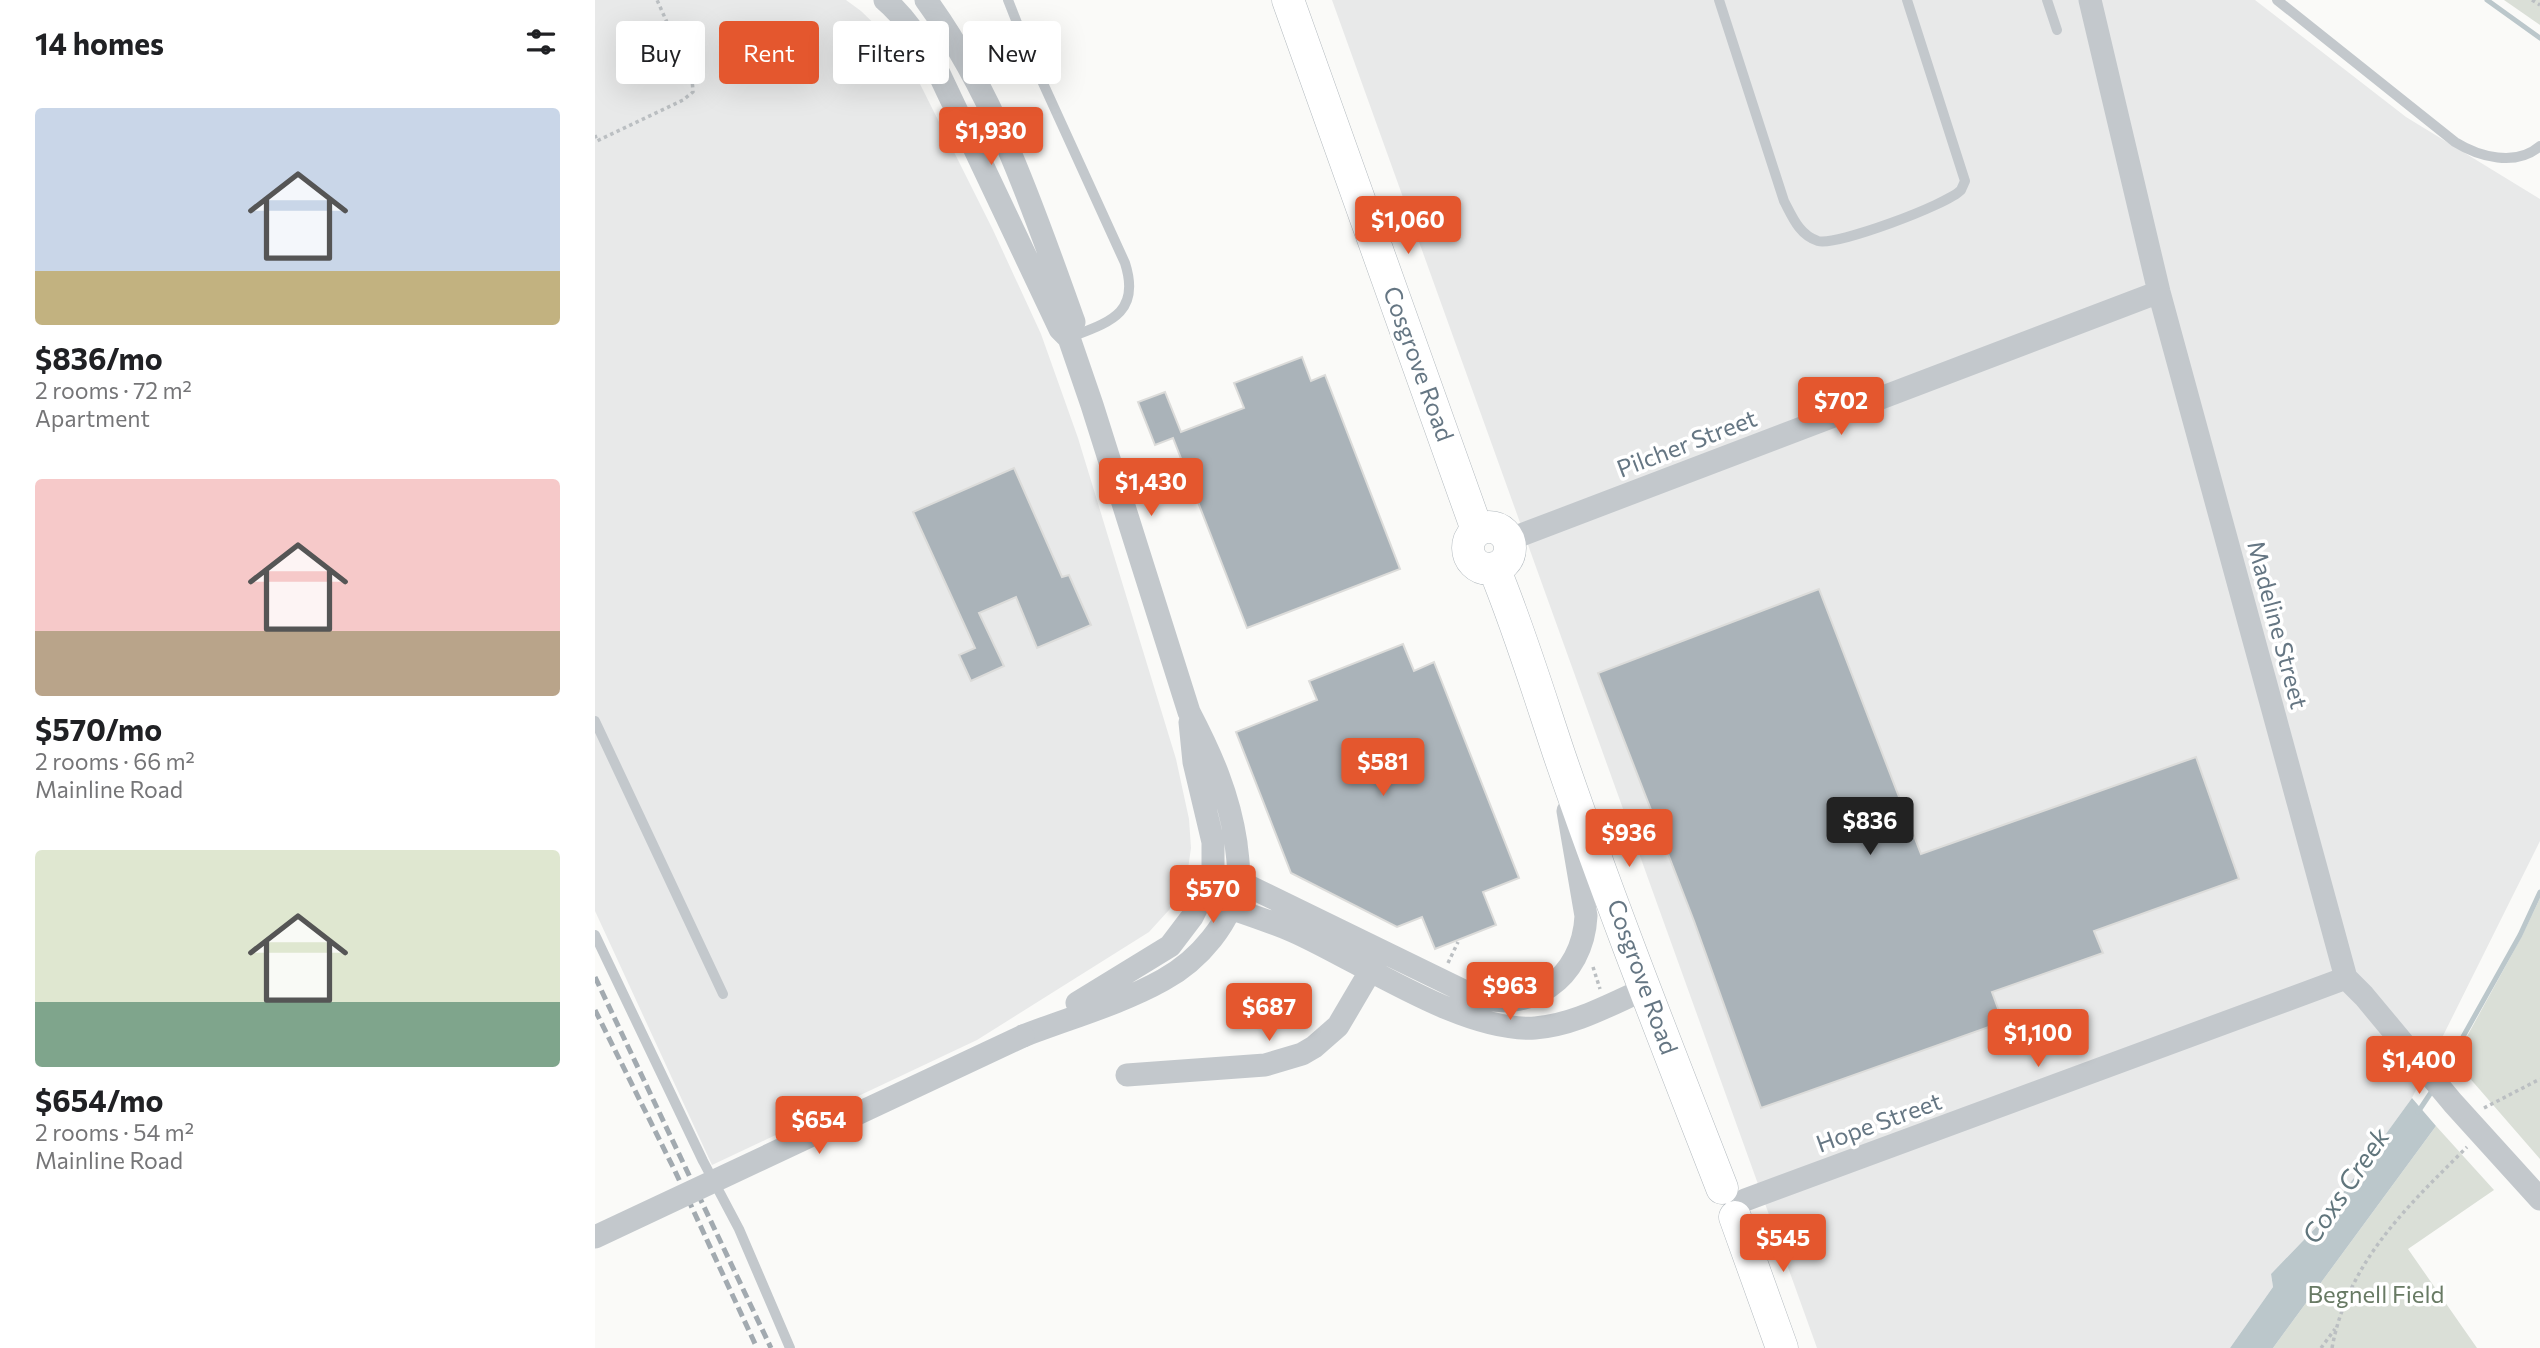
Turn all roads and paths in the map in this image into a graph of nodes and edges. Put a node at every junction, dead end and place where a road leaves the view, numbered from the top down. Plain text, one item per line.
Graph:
1 (657, 0) edge
2 (885, 0) edge
3 (926, 0) edge
4 (1008, 0) edge
5 (1288, 0) edge
6 (1719, 0) edge
7 (1907, 0) edge
8 (2047, 0) edge
9 (2090, 0) edge
10 (2277, 0) edge
11 (2532, 0) edge
12 (2540, 5) edge
13 (2057, 30) dead end
14 (595, 135) edge
15 (2540, 146) edge
16 (2159, 292) junction
17 (1069, 338) junction
18 (1477, 530) junction
19 (1508, 540) junction
20 (1494, 568) junction
21 (1189, 712) junction
22 (595, 721) edge
23 (1559, 752) junction
24 (1213, 874) junction
25 (1238, 881) junction
26 (1203, 899) junction
27 (1229, 908) junction
28 (595, 935) edge
29 (1458, 942) dead end
30 (1376, 961) junction
31 (1585, 962) dead end
32 (1446, 968) dead end
33 (2346, 978) junction
34 (1645, 989) junction
35 (723, 994) dead end
36 (1602, 994) dead end
37 (1023, 1036) junction
38 (1127, 1074) dead end
39 (2540, 1079) edge
40 (2467, 1118) junction
41 (2540, 1199) edge
42 (1734, 1202) junction
43 (595, 1237) edge
44 (2336, 1327) junction
45 (790, 1348) edge
46 (1782, 1348) edge
47 (2321, 1348) edge
48 (2332, 1348) edge

1 - 14 path
2 - 17 street
3 - 17 street
4 - 17 lane
5 - 18 main road, Cosgrove Road
6 - 7 lane
8 - 13 lane
9 - 16 street, Madeline Street
10 - 15 lane
11 - 12 path
16 - 19 street, Pilcher Street
16 - 33 street, Madeline Street
17 - 21 street
18 - 19 main road
18 - 20 main road
19 - 20 main road
20 - 23 main road, Cosgrove Road
21 - 24 street
21 - 25 street
22 - 35 lane
23 - 30 street
23 - 34 main road, Cosgrove Road
24 - 25 street
24 - 26 street
25 - 27 street
25 - 30 street
26 - 27 street
26 - 37 street
27 - 30 street
27 - 37 street
28 - 45 lane
29 - 32 path
30 - 34 street
30 - 38 street
31 - 36 path
33 - 40 street, Madeline Street
33 - 42 street, Hope Street
34 - 42 main road, Cosgrove Road
37 - 43 street, bridge
39 - 40 path
40 - 41 street, Madeline Street
40 - 44 path
42 - 46 main road, Cosgrove Road
44 - 47 path
44 - 48 path

